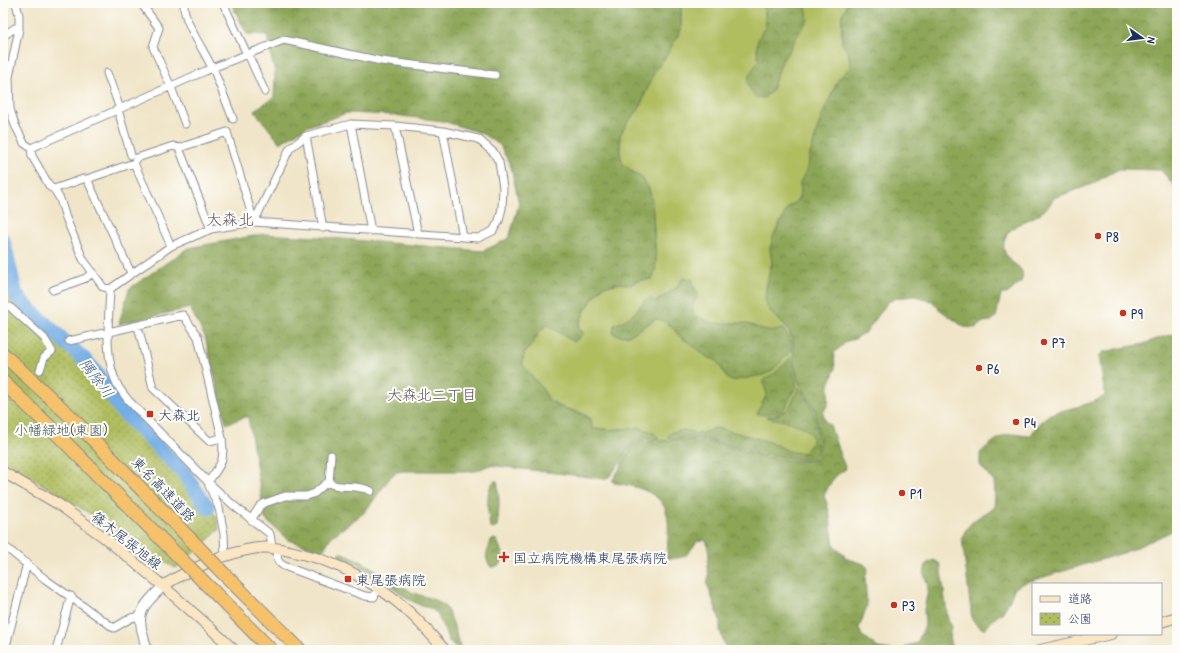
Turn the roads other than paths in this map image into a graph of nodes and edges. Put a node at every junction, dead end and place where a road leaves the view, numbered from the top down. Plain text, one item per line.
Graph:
1 (16, 3) edge
2 (141, 3) edge
3 (223, 3) edge
4 (184, 4) dead end
5 (18, 29) junction
6 (3, 36) edge
7 (247, 54) junction
8 (213, 68) junction
9 (107, 73) dead end
10 (495, 75) dead end
11 (171, 87) junction
12 (265, 92) dead end
13 (119, 109) junction
14 (233, 119) dead end
15 (185, 124) dead end
16 (351, 124) junction
17 (395, 126) junction
18 (443, 132) junction
19 (306, 136) junction
20 (31, 148) junction
21 (179, 148) junction
22 (131, 154) dead end
23 (134, 163) junction
24 (88, 179) junction
25 (54, 189) junction
26 (254, 222) junction
27 (323, 228) junction
28 (211, 229) junction
29 (371, 231) junction
30 (418, 234) junction
31 (463, 237) junction
32 (171, 246) junction
33 (93, 272) junction
34 (131, 273) junction
35 (110, 289) junction
36 (53, 290) dead end
37 (10, 307) dead end
38 (138, 326) junction
39 (109, 332) junction
40 (70, 341) dead end
41 (3, 354) edge
42 (40, 370) dead end
43 (3, 382) edge
44 (222, 438) junction
45 (331, 455) dead end
46 (3, 472) edge
47 (208, 482) junction
48 (329, 483) junction
49 (371, 491) dead end
50 (251, 520) junction
51 (3, 545) edge
52 (275, 548) junction
53 (225, 556) junction
54 (27, 563) junction
55 (163, 586) junction
56 (378, 588) junction
57 (71, 596) junction
58 (140, 616) junction
59 (1177, 618) edge
60 (1162, 622) edge
61 (1107, 635) edge
62 (6, 650) edge
63 (56, 650) edge
64 (147, 650) edge
65 (234, 650) edge
66 (272, 650) edge
67 (300, 650) edge
68 (445, 650) edge
69 (1040, 650) edge

1 - 5 street
2 - 11 street
3 - 7 street
4 - 8 street
5 - 6 street
5 - 20 street
7 - 8 street
7 - 10 street
7 - 12 street
8 - 11 street
8 - 14 street
9 - 13 street
11 - 13 street
11 - 15 street
13 - 20 street
13 - 22 street
16 - 17 street
16 - 19 street
16 - 29 street
17 - 18 street
17 - 30 street
18 - 31 street
18 - 31 street
19 - 26 street
19 - 27 street
20 - 25 street
21 - 23 street
21 - 26 street
21 - 28 street
23 - 24 street
23 - 32 street
24 - 25 street
24 - 34 street
25 - 33 street
26 - 27 street
26 - 28 street
27 - 29 street
28 - 32 street
29 - 30 street
30 - 31 street
32 - 34 street
33 - 35 street
33 - 36 street
34 - 35 street
35 - 39 street
37 - 42 street
38 - 39 street
38 - 44 street
38 - 44 street
39 - 40 street
39 - 47 street
41 - 67 highway, 東名高速道路, bridge
43 - 66 highway, bridge
44 - 47 street
45 - 48 street
46 - 55 main road, 篠木尾張旭線
47 - 50 street
47 - 53 street
48 - 49 street
48 - 50 street
50 - 52 street
51 - 54 street
52 - 53 main road, 篠木尾張旭線
52 - 56 main road, 篠木尾張旭線
52 - 56 street
53 - 55 main road, 篠木尾張旭線
54 - 57 street
54 - 62 street
55 - 58 street
55 - 65 main road
56 - 68 main road, 篠木尾張旭線
57 - 58 street
57 - 63 street
58 - 64 street
59 - 60 main road
61 - 69 main road

